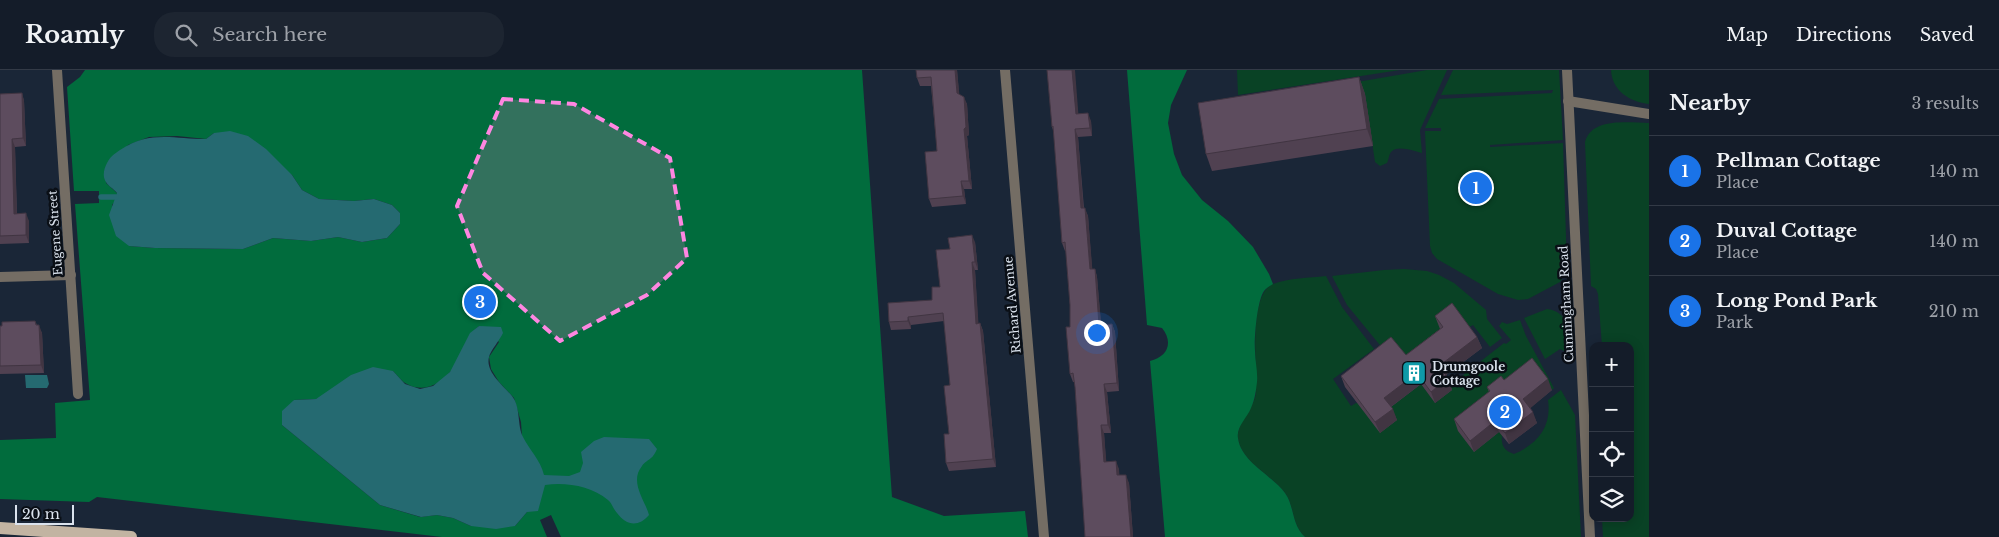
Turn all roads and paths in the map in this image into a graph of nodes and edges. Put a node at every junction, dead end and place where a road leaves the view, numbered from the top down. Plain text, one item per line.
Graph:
1 (57, 70) edge
2 (1005, 70) edge
3 (1567, 70) edge
4 (1568, 100) junction
5 (1649, 114) edge
6 (71, 275) junction
7 (0, 277) edge
8 (78, 394) dead end
9 (0, 528) edge
10 (68, 534) edge
11 (131, 537) edge
12 (1044, 537) edge
13 (1590, 537) edge

1 - 6 street, Eugene Street
2 - 12 street, Richard Avenue
3 - 4 street, Cunningham Road
4 - 5 street
4 - 13 street, Cunningham Road
6 - 7 street
6 - 8 street, Eugene Street
9 - 10 main road
10 - 11 main road

